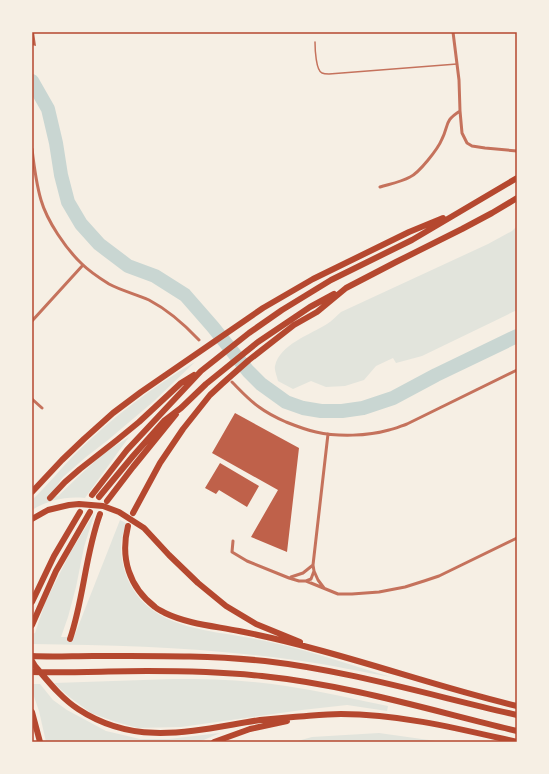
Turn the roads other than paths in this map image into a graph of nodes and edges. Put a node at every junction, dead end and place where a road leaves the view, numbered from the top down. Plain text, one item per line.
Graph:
1 (453, 32) edge
2 (315, 42) dead end
3 (457, 64) junction
4 (460, 111) junction
5 (32, 149) edge
6 (517, 151) edge
7 (517, 178) edge
8 (380, 187) dead end
9 (517, 198) edge
10 (463, 210) junction
11 (83, 265) junction
12 (346, 288) junction
13 (32, 321) edge
14 (199, 340) dead end
15 (517, 370) edge
16 (201, 371) junction
17 (232, 382) dead end
18 (32, 399) edge
19 (42, 408) dead end
20 (181, 408) junction
21 (328, 434) junction
22 (32, 492) edge
23 (92, 495) dead end
24 (100, 497) dead end
25 (50, 498) dead end
26 (107, 501) dead end
27 (80, 512) dead end
28 (90, 512) dead end
29 (133, 513) dead end
30 (100, 514) dead end
31 (32, 519) edge
32 (128, 526) dead end
33 (517, 538) edge
34 (233, 541) dead end
35 (313, 564) junction
36 (314, 571) junction
37 (289, 578) junction
38 (306, 581) junction
39 (326, 589) junction
40 (32, 602) edge
41 (32, 625) edge
42 (70, 639) dead end
43 (314, 648) junction
44 (32, 656) edge
45 (32, 661) edge
46 (32, 672) edge
47 (517, 706) edge
48 (32, 712) edge
49 (317, 715) junction
50 (517, 715) edge
51 (517, 731) edge
52 (40, 742) edge
53 (214, 742) edge
54 (517, 742) edge

1 - 3 street
2 - 3 lane
3 - 4 street
4 - 6 street
4 - 8 street
5 - 11 street
7 - 10 highway
9 - 12 highway
10 - 16 highway
10 - 22 highway
11 - 13 street
11 - 14 street
12 - 20 highway
12 - 29 highway
15 - 21 street
16 - 23 highway
16 - 25 highway
17 - 21 street
18 - 19 street
20 - 24 highway
20 - 26 highway
21 - 35 street
27 - 40 highway
28 - 41 highway
30 - 42 highway
31 - 43 highway
32 - 43 highway
33 - 39 street
34 - 37 street
35 - 36 street
35 - 37 street
36 - 38 street
36 - 39 street
37 - 38 street
38 - 39 street
43 - 47 highway
44 - 50 highway
45 - 49 highway
46 - 51 highway
48 - 52 highway
49 - 53 highway
49 - 54 highway

